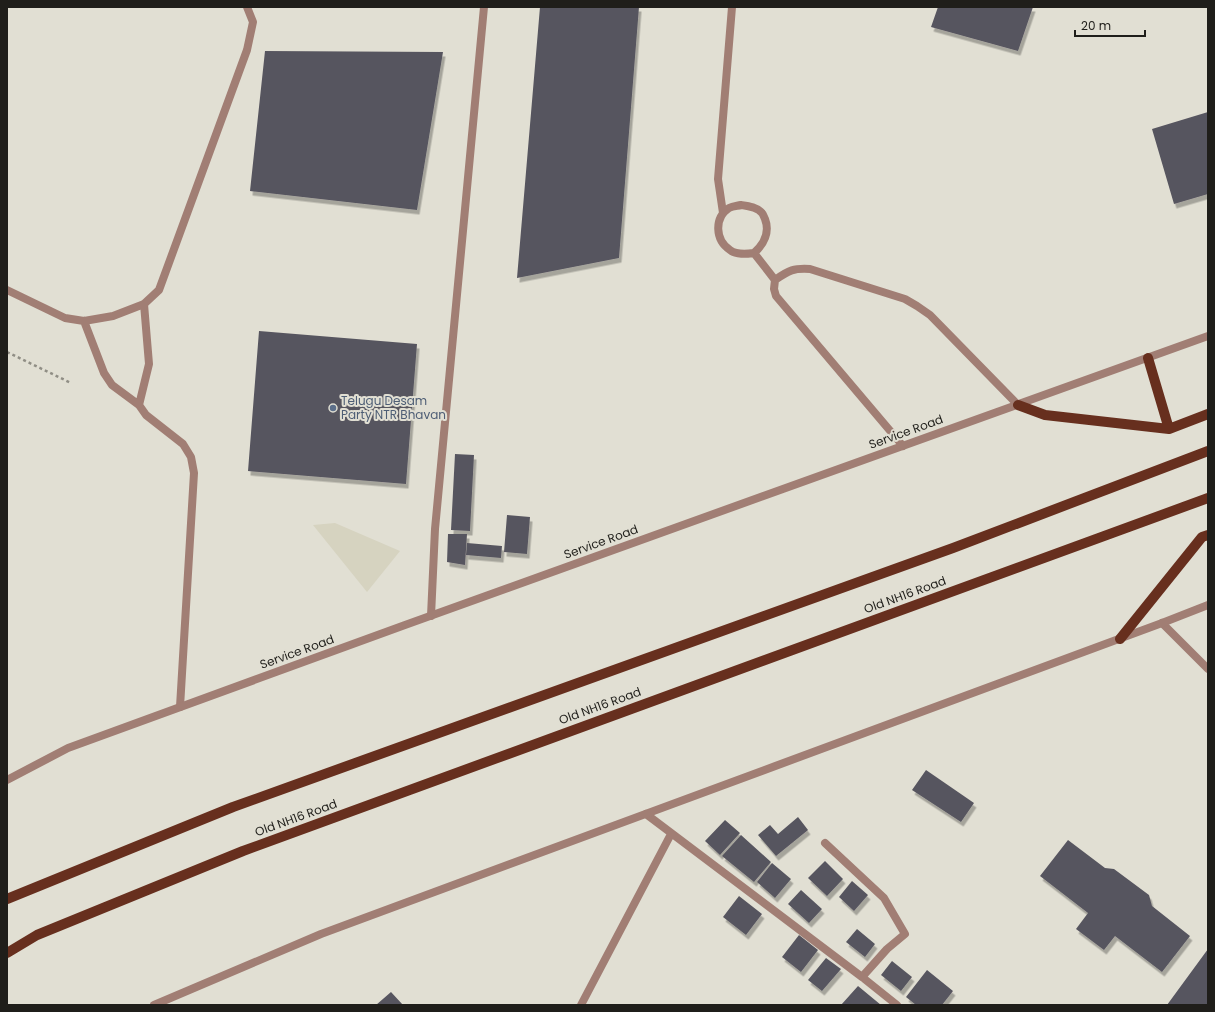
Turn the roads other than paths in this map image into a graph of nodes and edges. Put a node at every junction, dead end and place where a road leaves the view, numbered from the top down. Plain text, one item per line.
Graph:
1 (247, 7) edge
2 (484, 7) edge
3 (732, 7) edge
4 (723, 213) junction
5 (754, 253) junction
6 (775, 280) junction
7 (7, 290) edge
8 (144, 304) junction
9 (84, 321) junction
10 (1208, 336) edge
11 (1148, 358) junction
12 (1018, 404) junction
13 (139, 405) junction
14 (1208, 414) edge
15 (1169, 428) junction
16 (903, 446) junction
17 (1208, 451) edge
18 (1208, 498) edge
19 (1208, 535) edge
20 (1208, 605) edge
21 (431, 616) junction
22 (1162, 623) junction
23 (1120, 639) junction
24 (1208, 669) edge
25 (180, 707) junction
26 (7, 780) edge
27 (646, 814) junction
28 (671, 834) junction
29 (825, 843) dead end
30 (7, 899) edge
31 (7, 952) edge
32 (862, 977) junction
33 (154, 1005) edge
34 (581, 1005) edge
35 (897, 1005) edge

1 - 8 street
2 - 21 street
3 - 4 street
4 - 5 street
4 - 5 street
5 - 6 street
6 - 12 street
6 - 16 street
7 - 9 street
8 - 9 street
8 - 13 street
9 - 13 street
10 - 11 street, Service Road
11 - 12 street, Service Road
11 - 15 main road
12 - 15 main road
12 - 16 street, Service Road
13 - 25 street
14 - 15 main road
16 - 21 street, Service Road
17 - 30 main road
18 - 31 main road, Old NH16 Road
19 - 23 main road
20 - 22 street
21 - 25 street, Service Road
22 - 23 street
22 - 24 street
23 - 27 street
25 - 26 street, Service Road
27 - 28 street
27 - 33 street
28 - 32 street
28 - 34 street
29 - 32 street
32 - 35 street

